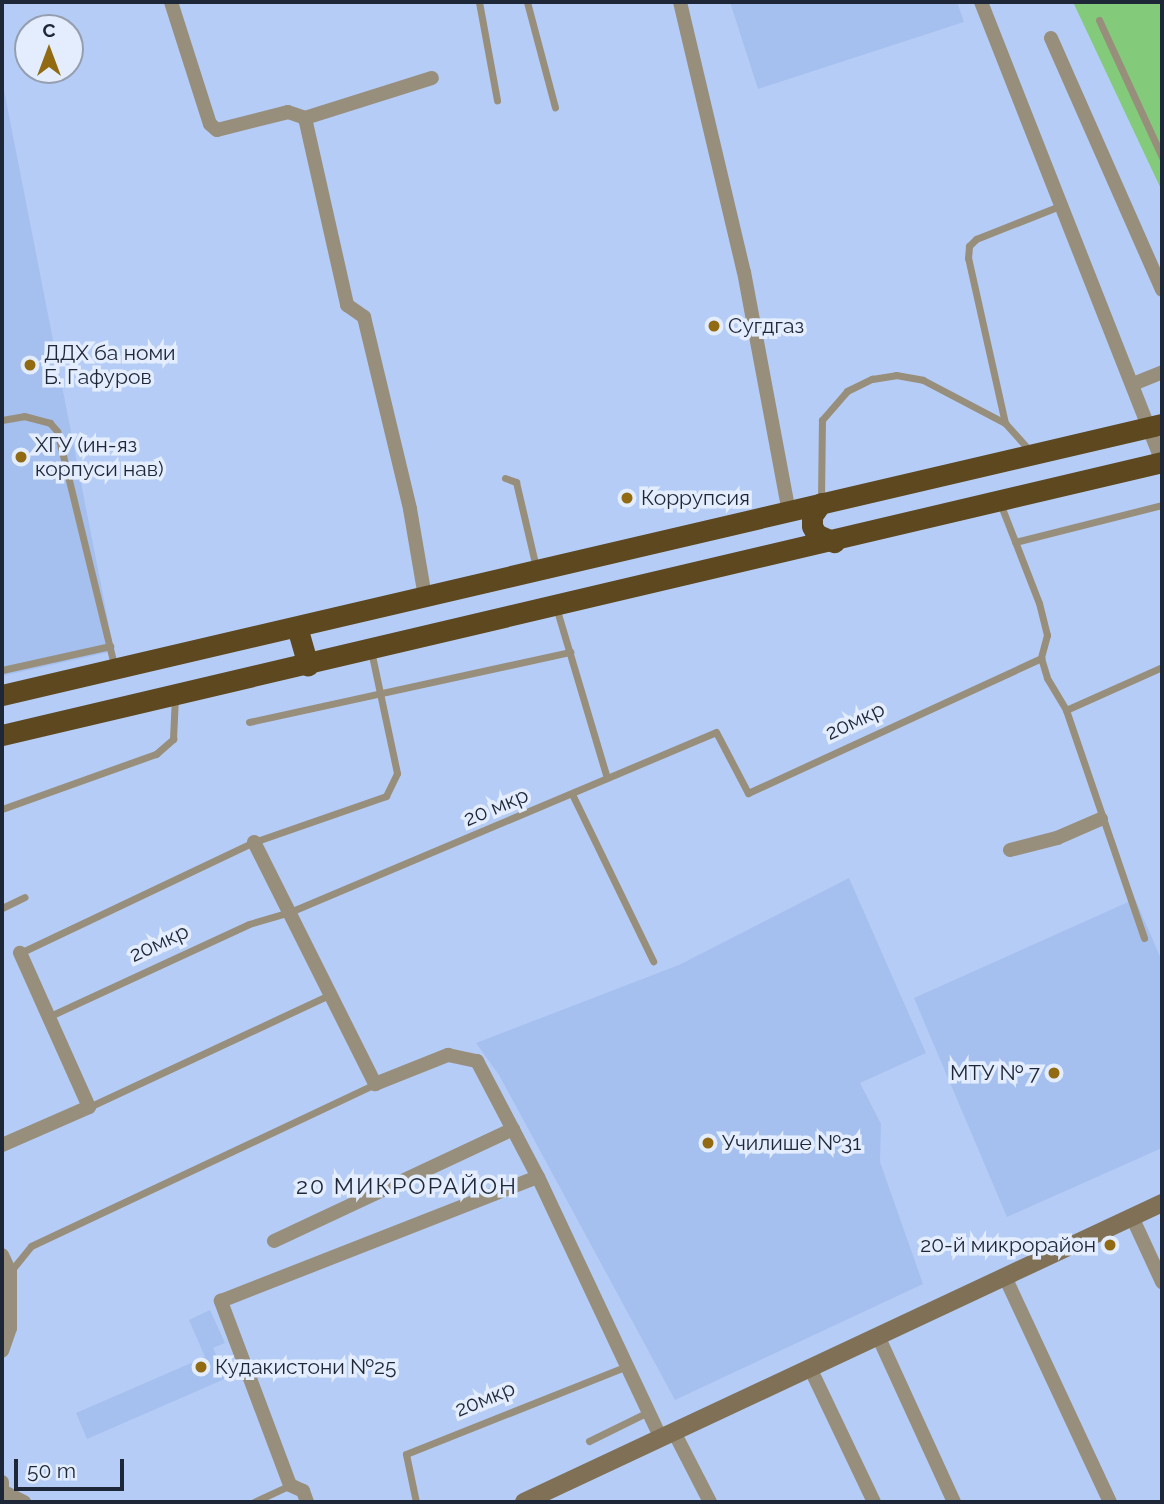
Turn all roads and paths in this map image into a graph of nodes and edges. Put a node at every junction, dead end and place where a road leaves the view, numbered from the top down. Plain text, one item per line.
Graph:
1 (172, 2) edge
2 (479, 2) edge
3 (527, 2) edge
4 (680, 2) edge
5 (981, 2) edge
6 (1098, 20) dead end
7 (1051, 38) dead end
8 (432, 78) dead end
9 (497, 100) dead end
10 (555, 107) dead end
11 (305, 118) junction
12 (1162, 157) edge
13 (1062, 205) junction
14 (1162, 290) edge
15 (1162, 372) edge
16 (1133, 384) junction
17 (2, 421) edge
18 (1004, 423) junction
19 (1156, 426) edge
20 (1032, 454) junction
21 (1162, 462) edge
22 (505, 478) dead end
23 (821, 503) junction
24 (999, 503) junction
25 (1162, 505) edge
26 (789, 512) junction
27 (834, 542) junction
28 (1015, 542) junction
29 (796, 551) junction
30 (537, 571) junction
31 (425, 597) junction
32 (556, 607) junction
33 (297, 627) junction
34 (110, 646) junction
35 (370, 650) junction
36 (570, 652) junction
37 (1041, 658) junction
38 (308, 665) junction
39 (14, 667) junction
40 (1162, 667) edge
41 (115, 669) junction
42 (2, 670) edge
43 (381, 691) junction
44 (11, 693) edge
45 (175, 695) junction
46 (1066, 710) junction
47 (250, 722) dead end
48 (716, 732) joint
49 (2, 735) edge
50 (607, 778) junction
51 (572, 794) junction
52 (2, 809) edge
53 (1101, 819) junction
54 (254, 842) junction
55 (1010, 850) dead end
56 (25, 897) dead end
57 (2, 908) edge
58 (289, 912) junction
59 (1144, 938) dead end
60 (20, 953) joint
61 (653, 961) dead end
62 (331, 994) junction
63 (48, 1017) junction
64 (375, 1084) junction
65 (89, 1107) junction
66 (513, 1129) junction
67 (2, 1145) edge
68 (538, 1177) junction
69 (1162, 1203) edge
70 (1132, 1217) junction
71 (274, 1241) dead end
72 (2, 1255) edge
73 (10, 1272) junction
74 (1005, 1277) junction
75 (1162, 1282) edge
76 (878, 1336) junction
77 (2, 1351) edge
78 (626, 1366) junction
79 (811, 1370) junction
80 (649, 1411) junction
81 (668, 1435) junction
82 (589, 1441) dead end
83 (2, 1482) edge
84 (289, 1485) junction
85 (551, 1496) edge
86 (24, 1502) edge
87 (254, 1502) edge
88 (307, 1502) edge
89 (416, 1502) edge
90 (524, 1502) edge
91 (710, 1502) edge
92 (874, 1502) edge
93 (954, 1502) edge
94 (1110, 1502) edge

1 - 11 street
2 - 9 lane
3 - 10 lane
4 - 26 street
5 - 13 street
6 - 12 lane
7 - 14 street
8 - 11 street
11 - 31 street
13 - 16 street
13 - 18 lane
15 - 16 street
16 - 19 street
17 - 34 lane
18 - 20 lane
18 - 23 lane
19 - 20 highway
19 - 21 street
20 - 23 highway
21 - 24 highway
22 - 30 lane
23 - 26 highway
23 - 27 highway
24 - 27 highway
24 - 28 lane
25 - 28 lane
26 - 29 highway
26 - 30 highway
27 - 29 highway
28 - 37 lane
29 - 32 highway
30 - 31 highway
31 - 33 highway
32 - 35 highway
32 - 36 lane
33 - 38 highway
33 - 41 highway
34 - 39 lane
34 - 41 lane
35 - 38 highway
35 - 43 lane
36 - 43 lane
36 - 50 lane
37 - 46 lane
37 - 48 lane, 20мкр
38 - 45 highway
39 - 42 lane
39 - 44 lane
40 - 46 lane
41 - 44 highway
43 - 47 lane
43 - 54 lane
45 - 49 highway
45 - 52 lane
46 - 53 lane
48 - 50 lane, 20 мкр
50 - 51 lane, 20 мкр
51 - 58 lane, 20 мкр
51 - 61 lane
53 - 55 street
53 - 59 lane
54 - 58 street
54 - 60 lane
56 - 57 lane
58 - 62 street
58 - 63 lane, 20мкр
60 - 63 street
62 - 64 street
62 - 65 lane
63 - 65 street
64 - 66 street
64 - 73 lane
65 - 67 street
66 - 68 street
66 - 71 street
68 - 78 street
68 - 84 street
69 - 70 main road
70 - 74 main road
70 - 75 street
72 - 73 street
73 - 77 street
74 - 76 main road
74 - 94 street
76 - 79 main road
76 - 93 street
78 - 80 street
78 - 89 lane, 20мкр
79 - 81 main road
79 - 92 street
80 - 81 street
80 - 82 lane
81 - 85 main road
81 - 91 street
83 - 86 street
84 - 87 lane
84 - 88 street
85 - 90 main road

